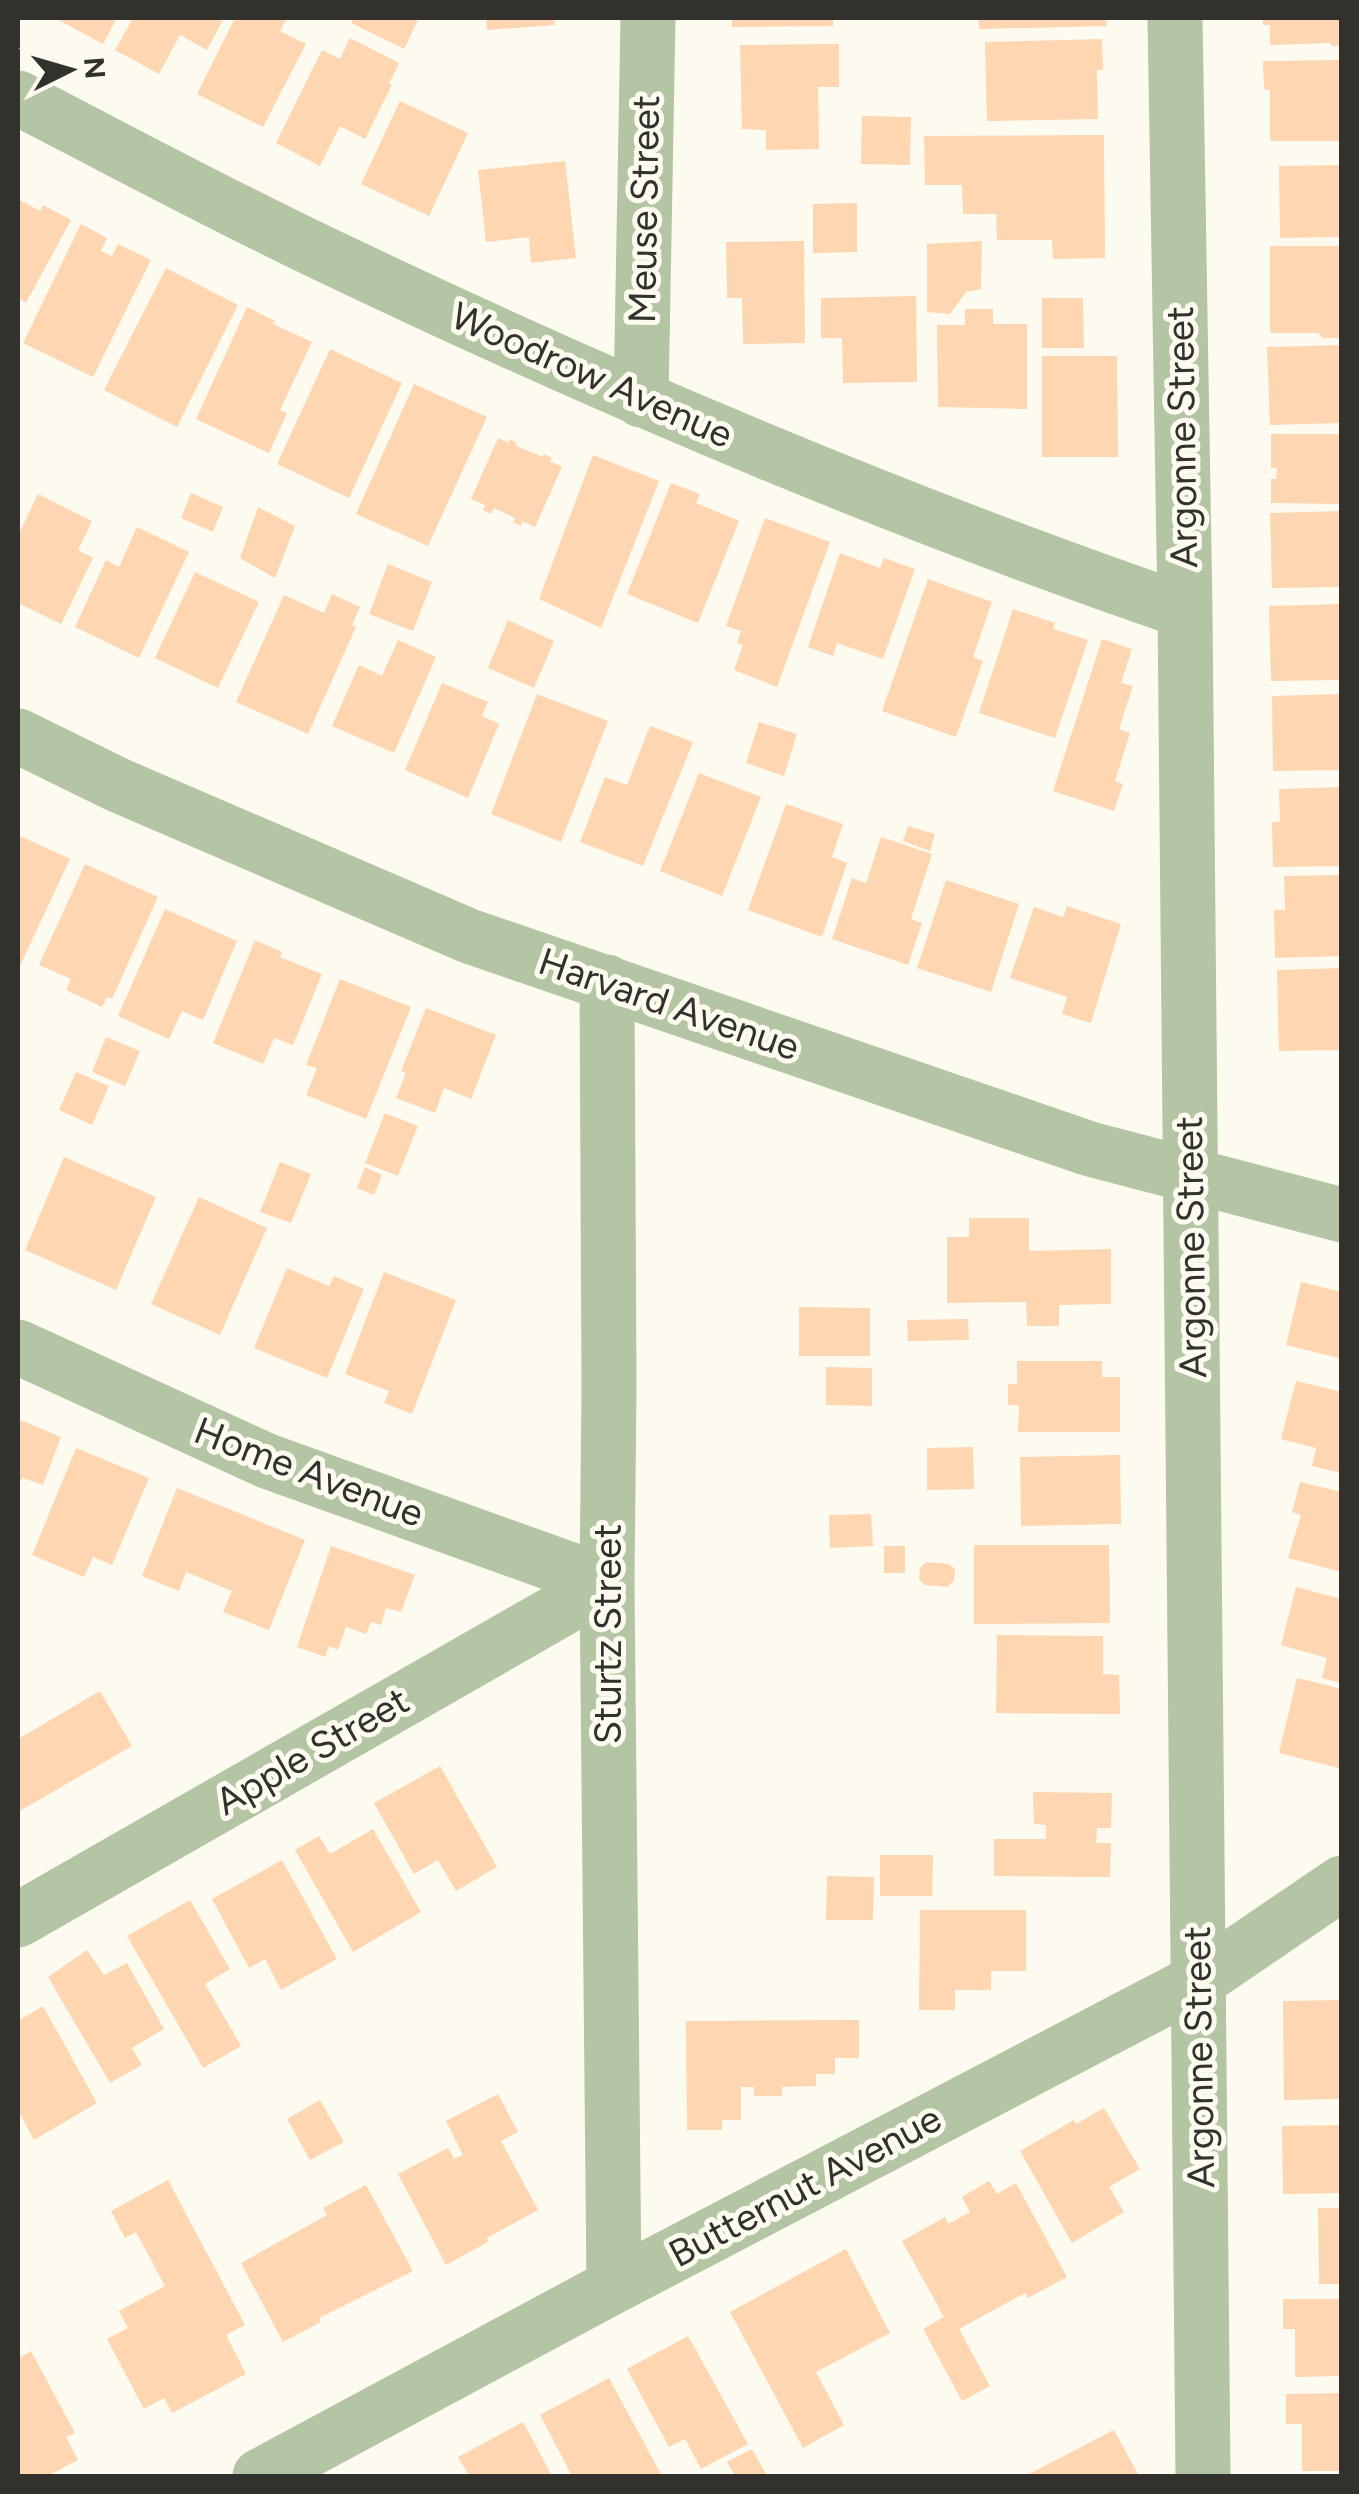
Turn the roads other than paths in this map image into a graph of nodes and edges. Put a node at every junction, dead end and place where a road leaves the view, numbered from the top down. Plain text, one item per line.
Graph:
1 (648, 18) edge
2 (1175, 18) edge
3 (18, 98) edge
4 (641, 400) junction
5 (1185, 610) junction
6 (18, 736) edge
7 (607, 982) junction
8 (1190, 1176) junction
9 (1342, 1215) edge
10 (18, 1348) edge
11 (606, 1584) junction
12 (1342, 1883) edge
13 (18, 1920) edge
14 (1198, 1981) junction
15 (614, 2286) junction
16 (260, 2476) edge
17 (1204, 2476) edge

1 - 4 street, Meuse Street
2 - 5 street, Argonne Street
3 - 4 street, Woodrow Avenue
4 - 5 street, Woodrow Avenue
5 - 8 street, Argonne Street
6 - 7 street, Harvard Avenue
7 - 8 street, Harvard Avenue
7 - 11 street, Sturtz Street
8 - 9 street, Harvard Avenue
8 - 14 street, Argonne Street
10 - 11 street, Home Avenue
11 - 13 street, Apple Street
11 - 15 street, Sturtz Street
12 - 14 street, Butternut Avenue
14 - 15 street, Butternut Avenue
14 - 17 street, Argonne Street
15 - 16 street, Butternut Avenue

